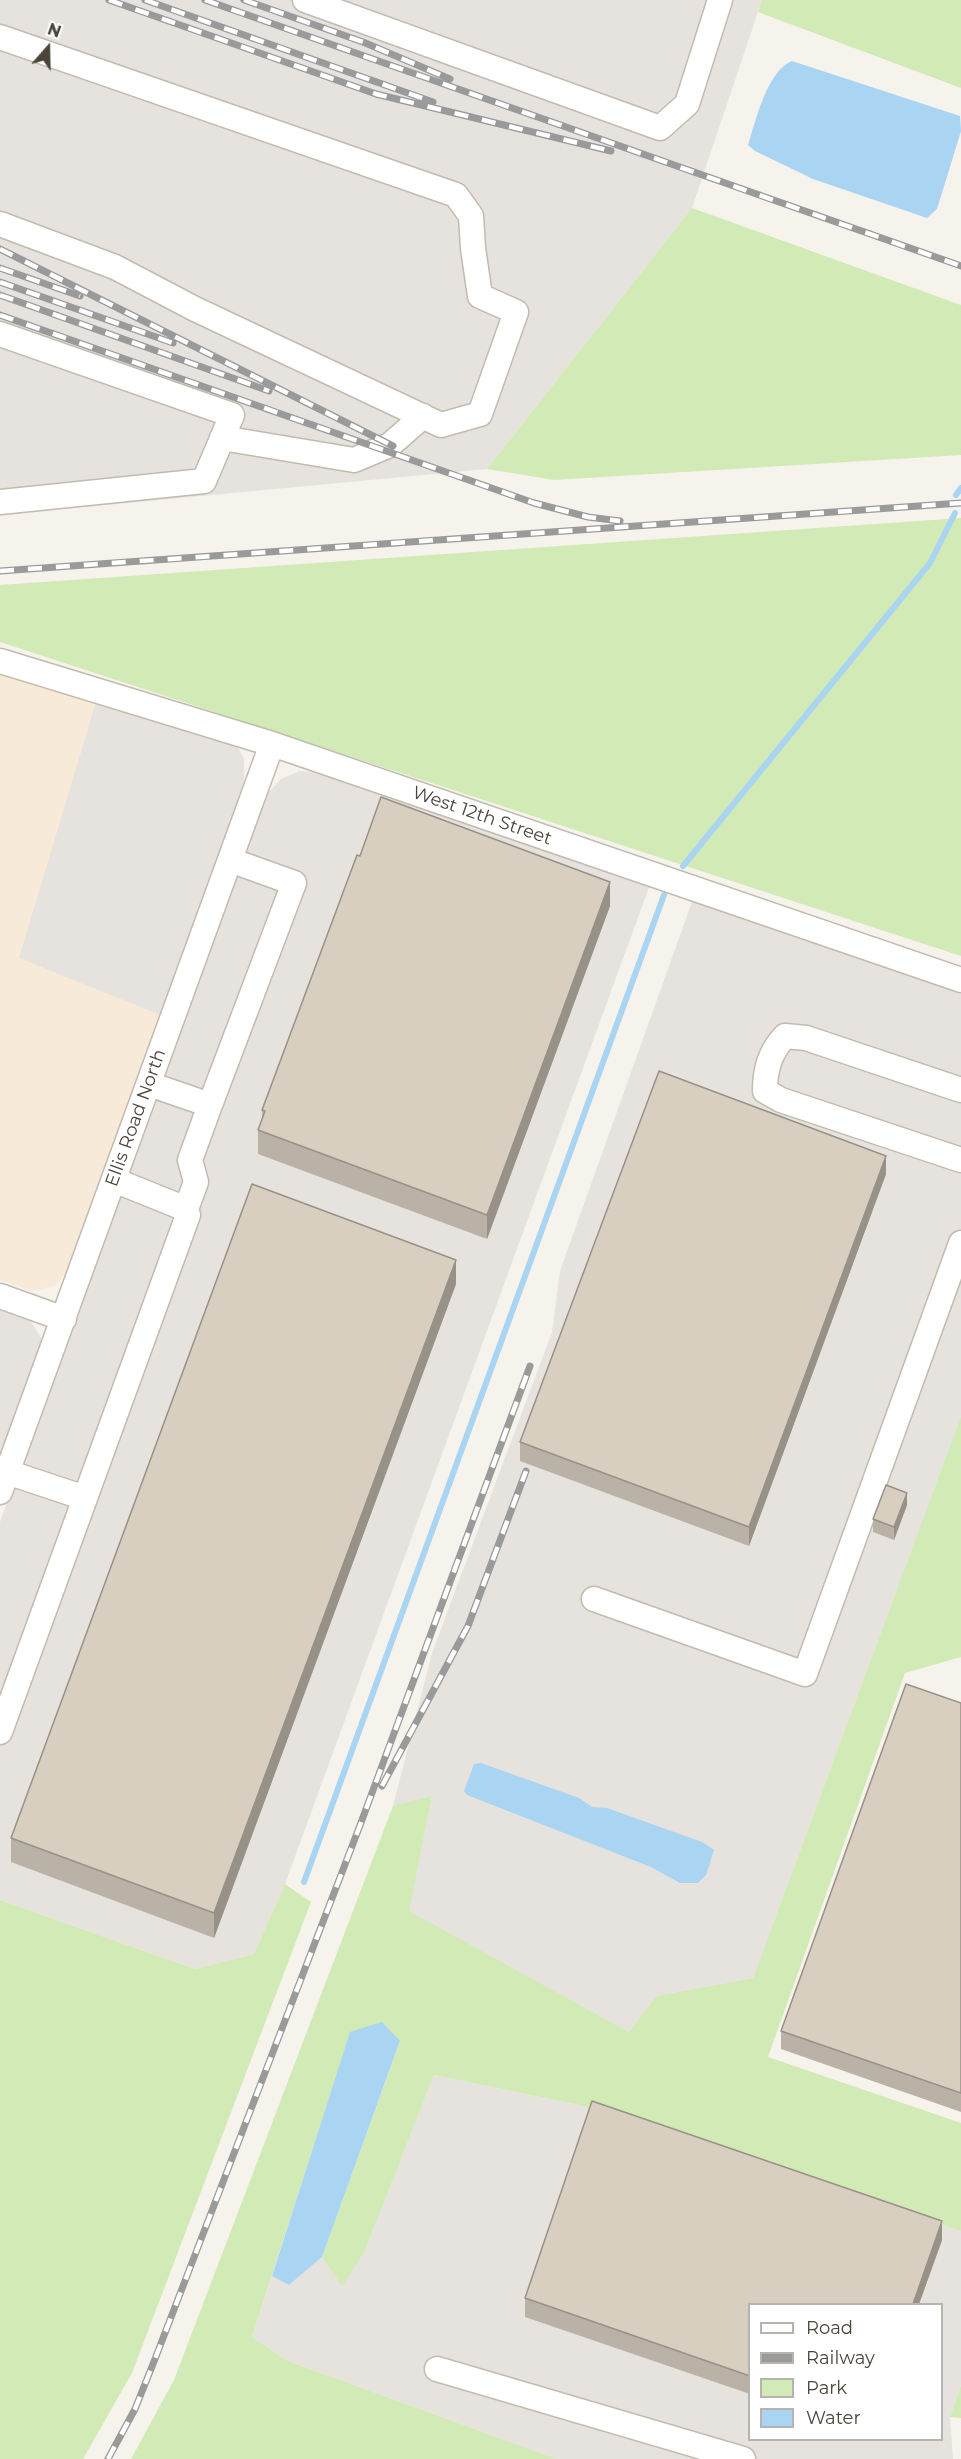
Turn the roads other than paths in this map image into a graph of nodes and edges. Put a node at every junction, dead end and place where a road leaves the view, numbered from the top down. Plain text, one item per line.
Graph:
1 (305, 0) edge
2 (720, 0) edge
3 (0, 37) edge
4 (0, 224) edge
5 (0, 334) edge
6 (423, 416) junction
7 (222, 438) junction
8 (0, 502) edge
9 (0, 661) edge
10 (272, 744) junction
11 (230, 860) junction
12 (961, 980) edge
13 (149, 1084) junction
14 (961, 1090) edge
15 (210, 1105) junction
16 (961, 1160) edge
17 (114, 1180) junction
18 (186, 1209) junction
19 (961, 1243) edge
20 (0, 1296) edge
21 (64, 1319) junction
22 (4, 1482) edge
23 (85, 1498) junction
24 (594, 1599) dead end
25 (0, 1732) edge
26 (437, 2369) dead end
27 (743, 2459) edge

1 - 2 street
3 - 6 street
4 - 6 street
5 - 7 street
6 - 7 street
7 - 8 street
9 - 10 street, West 12th Street
10 - 11 street, Ellis Road North
10 - 12 street, West 12th Street
11 - 13 street, Ellis Road North
11 - 15 street
13 - 15 street
13 - 17 street, Ellis Road North
14 - 16 street
15 - 18 street
17 - 18 street
17 - 21 street, Ellis Road North
18 - 23 street
19 - 24 street
20 - 21 street
21 - 22 street, Ellis Road North
22 - 23 street
23 - 25 street
26 - 27 street

